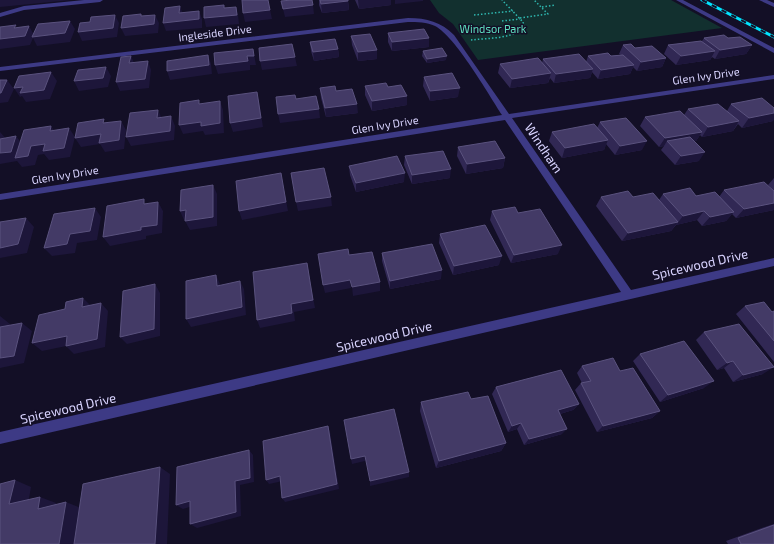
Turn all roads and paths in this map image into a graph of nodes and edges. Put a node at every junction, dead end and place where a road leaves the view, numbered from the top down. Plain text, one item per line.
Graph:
1 (100, 0) edge
2 (502, 0) edge
3 (534, 0) edge
4 (679, 0) edge
5 (762, 0) edge
6 (555, 5) dead end
7 (774, 5) edge
8 (541, 7) junction
9 (513, 11) junction
10 (0, 15) edge
11 (474, 16) dead end
12 (520, 19) junction
13 (432, 21) joint
14 (502, 21) dead end
15 (456, 42) junction
16 (774, 51) edge
17 (0, 69) edge
18 (774, 77) edge
19 (507, 117) junction
20 (0, 197) edge
21 (774, 262) edge
22 (629, 295) junction
23 (0, 438) edge

1 - 10 street
2 - 9 path
3 - 8 path
4 - 16 street
5 - 7 street
6 - 8 path
8 - 12 path
9 - 11 path
9 - 12 path
12 - 14 path
12 - 15 path
13 - 15 street, Windham
13 - 17 street, Ingleside Drive
15 - 19 street, Windham
18 - 19 street, Glen Ivy Drive
19 - 20 street, Glen Ivy Drive
19 - 22 street, Windham
21 - 22 street, Spicewood Drive
22 - 23 street, Spicewood Drive

